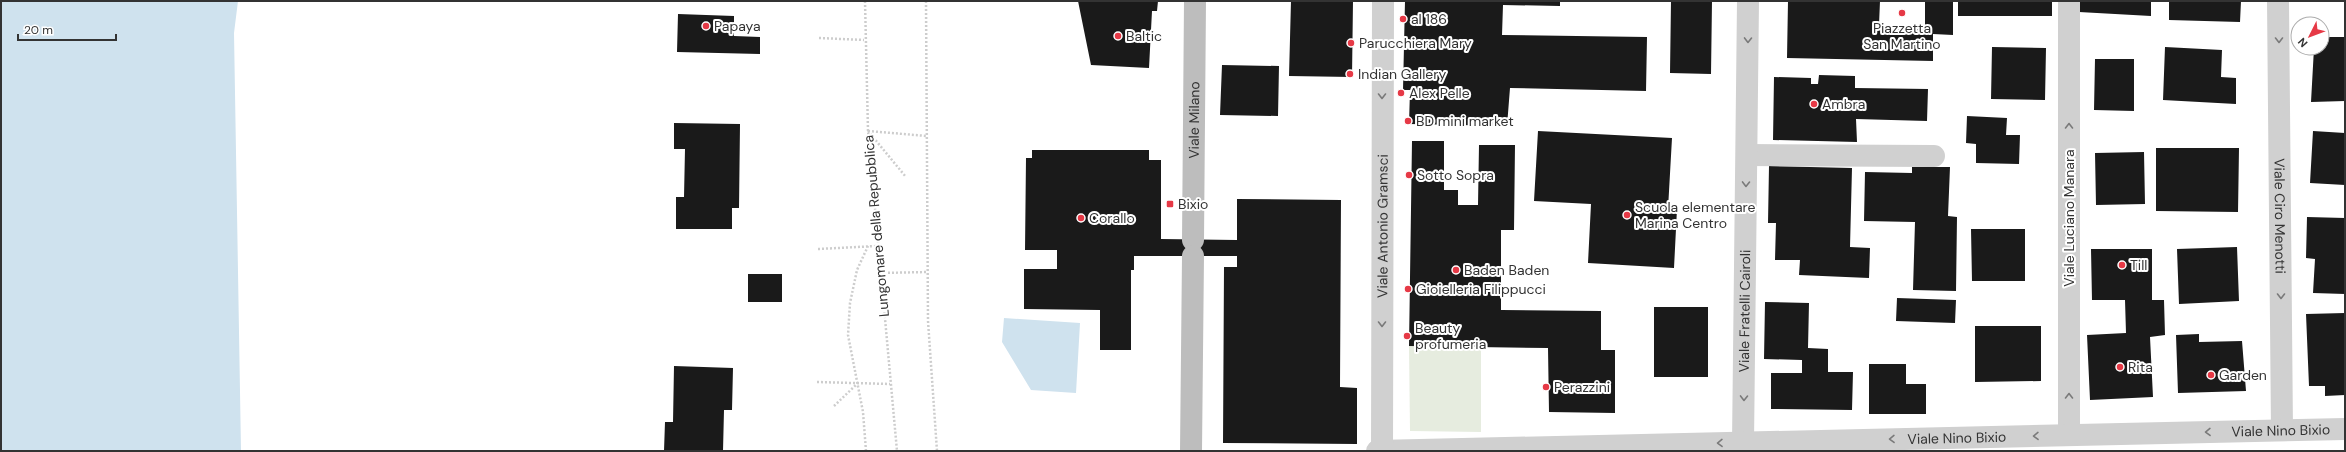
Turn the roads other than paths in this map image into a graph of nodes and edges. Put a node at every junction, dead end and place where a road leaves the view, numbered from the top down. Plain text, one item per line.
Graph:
1 (1195, 1) edge
2 (1383, 1) edge
3 (1748, 1) edge
4 (2069, 1) edge
5 (2278, 1) edge
6 (1747, 155) junction
7 (1934, 156) dead end
8 (2345, 429) edge
9 (2282, 430) junction
10 (2069, 435) junction
11 (1743, 443) junction
12 (1961, 444) edge
13 (1191, 451) edge
14 (1377, 451) edge
15 (1382, 451) edge

1 - 13 street, Viale Milano
2 -> 15 street, Viale Antonio Gramsci
3 -> 6 street, Viale Fratelli Cairoli
10 -> 4 street, Viale Luciano Manara
5 -> 9 street, Viale Ciro Menotti
6 - 7 street
6 -> 11 street, Viale Fratelli Cairoli
8 - 9 street, Viale Nino Bixio
9 -> 10 street, Viale Nino Bixio
10 -> 12 street, Viale Nino Bixio
12 -> 11 street, Viale Nino Bixio
11 -> 15 street, Viale Nino Bixio
14 - 15 street, Viale Nino Bixio

